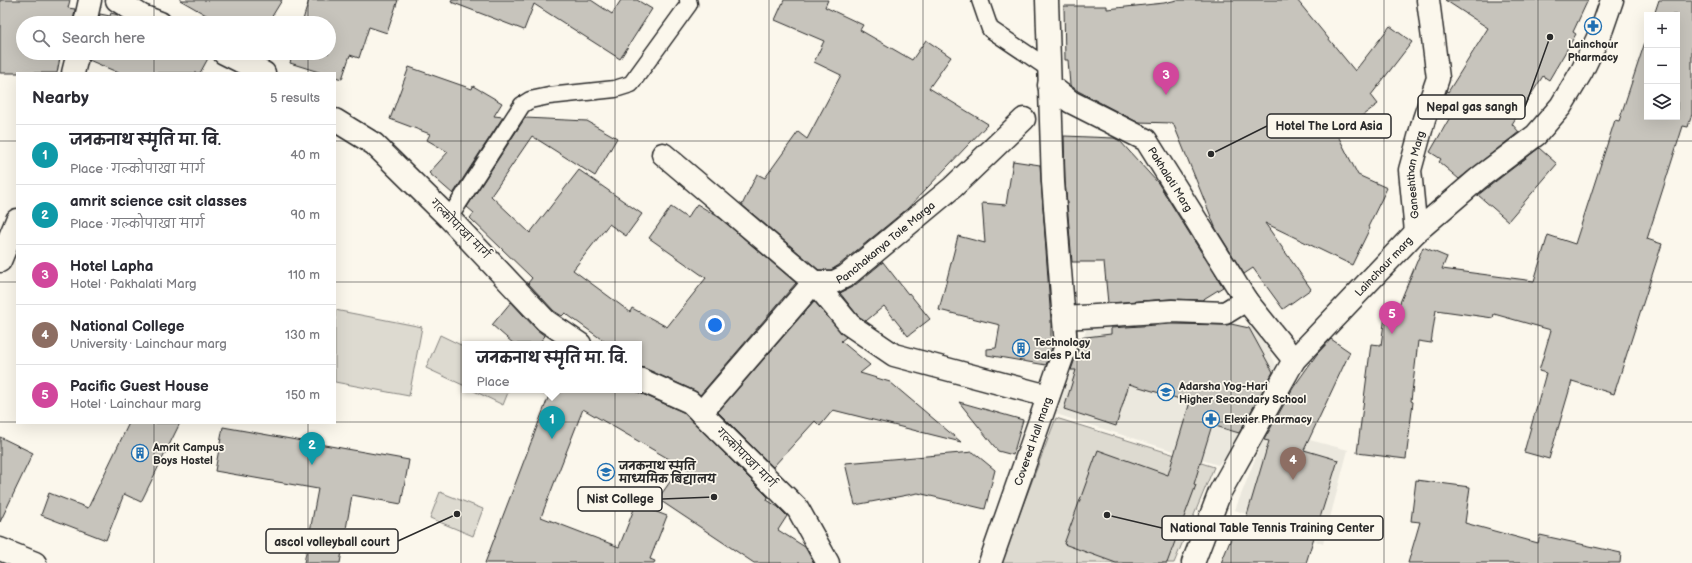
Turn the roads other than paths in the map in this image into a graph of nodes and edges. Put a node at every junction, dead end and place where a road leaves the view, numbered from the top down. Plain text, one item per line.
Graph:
1 (90, 0) edge
2 (117, 0) edge
3 (688, 0) edge
4 (980, 0) edge
5 (1048, 0) edge
6 (1428, 0) edge
7 (1612, 0) edge
8 (87, 16) edge
9 (142, 16) edge
10 (77, 60) edge
11 (238, 60) edge
12 (74, 72) edge
13 (262, 72) edge
14 (1049, 76) junction
15 (1024, 119) dead end
16 (336, 121) edge
17 (663, 154) dead end
18 (450, 218) junction
19 (16, 222) edge
20 (1416, 232) junction
21 (0, 261) edge
22 (814, 282) junction
23 (1246, 300) junction
24 (1065, 318) junction
25 (576, 341) edge
26 (1294, 360) junction
27 (642, 380) edge
28 (1048, 396) junction
29 (701, 413) junction
30 (0, 549) edge
31 (35, 563) edge
32 (828, 563) edge
33 (990, 563) edge
34 (1193, 563) edge

1 - 8 street
2 - 9 street
3 - 18 lane
4 - 14 lane
5 - 14 street
6 - 20 street, Ganeshthan Marg
7 - 20 street, Lainchaur marg
10 - 12 street
11 - 13 street
14 - 23 street, Pakhalati Marg
14 - 24 street, Covered Hall marg
15 - 22 street, Panchakanya Tole Marga
16 - 18 street, गल्कोपाखा मार्ग
17 - 22 street
18 - 25 street, गल्कोपाखा मार्ग
19 - 21 street
20 - 26 street, Lainchaur marg
22 - 28 street
22 - 29 street
23 - 24 street
23 - 26 street, Pakhalati Marg
24 - 28 street, Covered Hall marg
26 - 34 street, Lainchaur marg
27 - 29 street, गल्कोपाखा मार्ग
28 - 33 street, Covered Hall marg
29 - 32 street, गल्कोपाखा मार्ग
30 - 31 street

